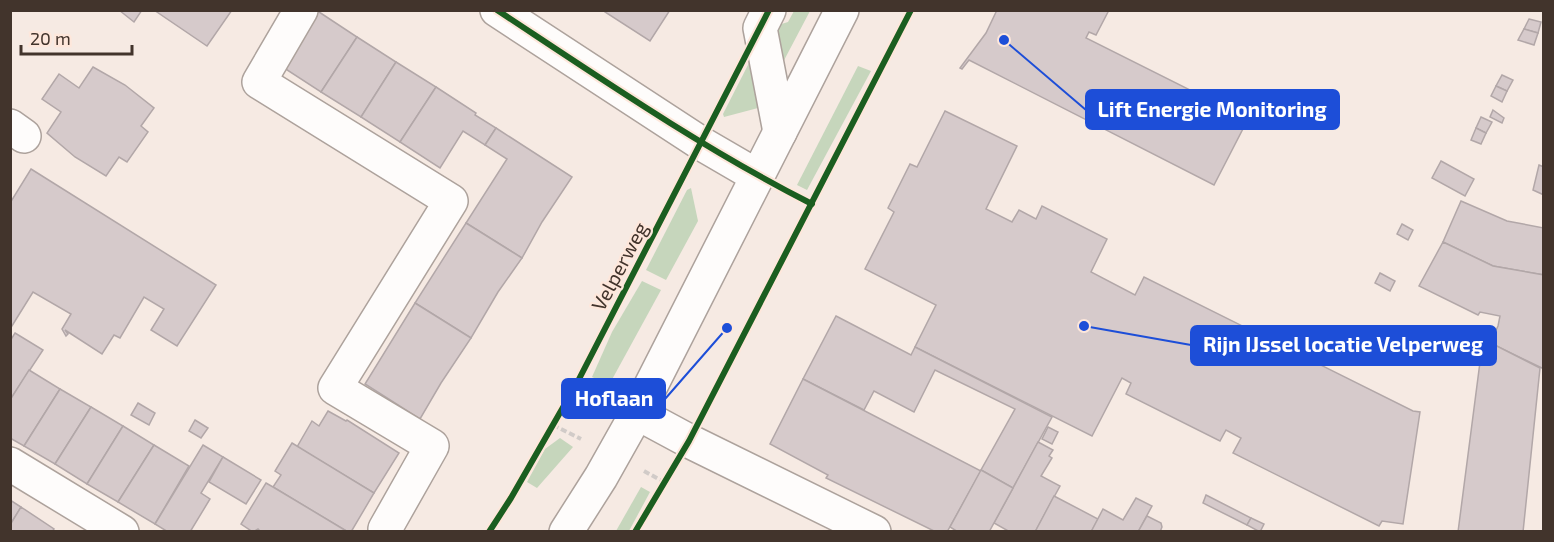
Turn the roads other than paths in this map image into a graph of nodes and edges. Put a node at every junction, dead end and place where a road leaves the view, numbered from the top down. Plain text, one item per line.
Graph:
1 (301, 10) edge
2 (497, 10) edge
3 (769, 10) edge
4 (842, 10) edge
5 (780, 132) junction
6 (757, 176) junction
7 (637, 413) junction
8 (10, 464) edge
9 (385, 529) dead end
10 (122, 531) edge
11 (566, 531) edge
12 (874, 531) edge

1 - 9 street
2 - 6 street
3 - 5 street
4 - 5 street
5 - 6 street
6 - 7 street
7 - 11 street
7 - 12 street
8 - 10 street

